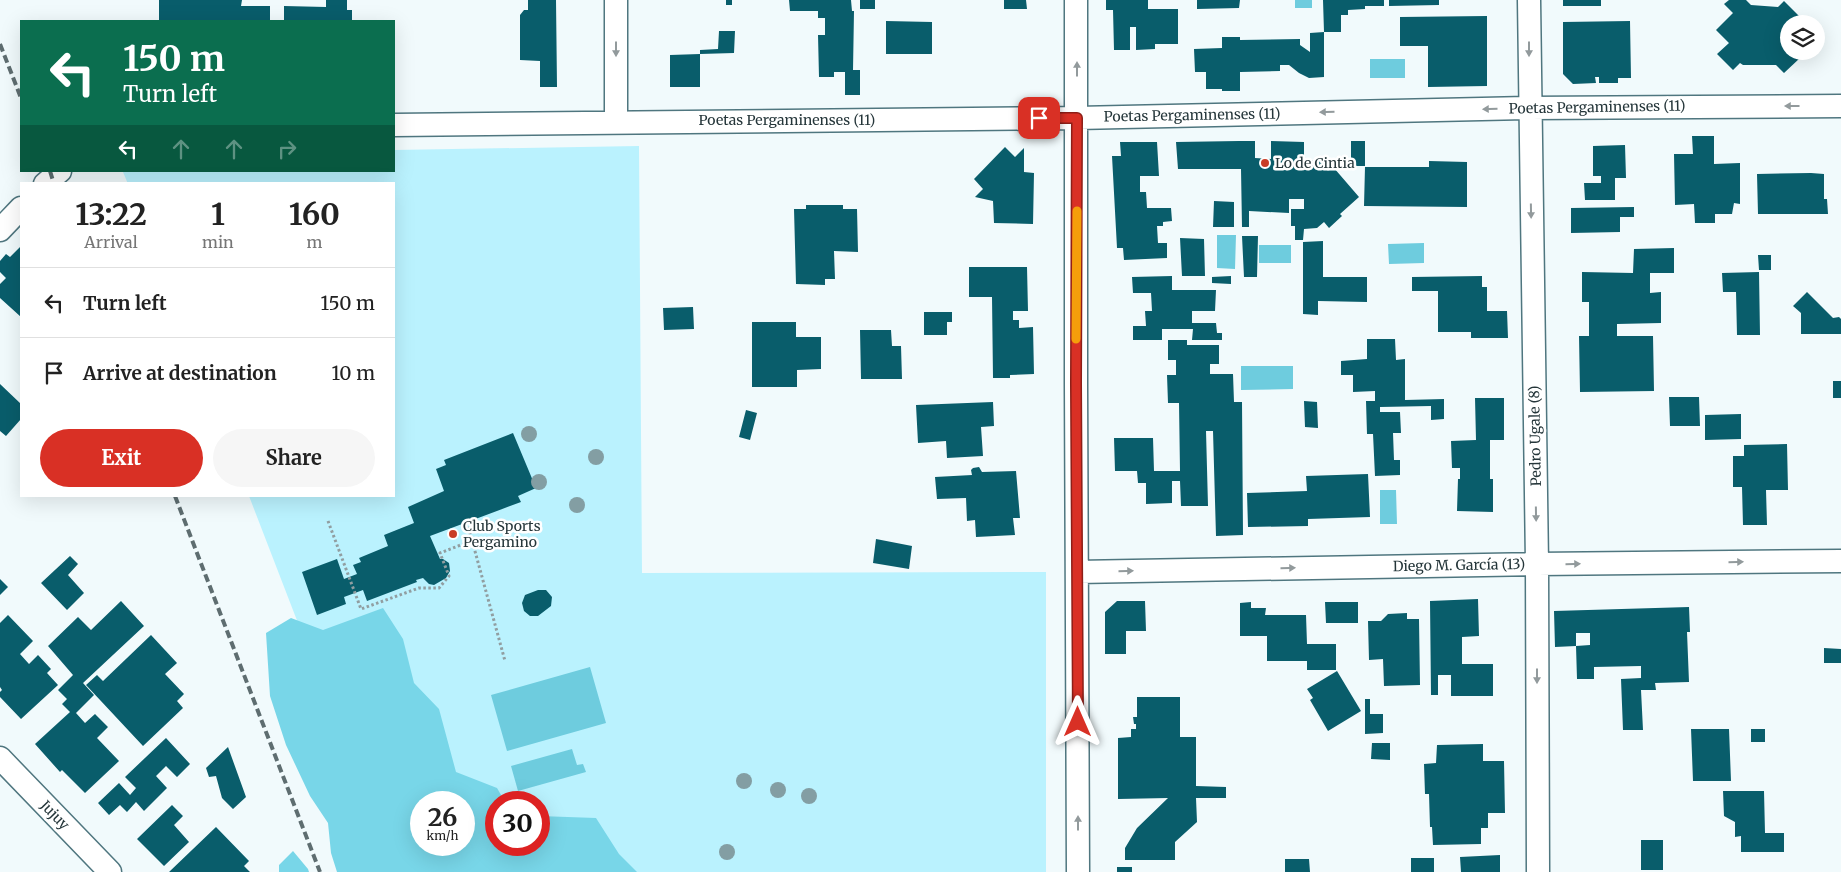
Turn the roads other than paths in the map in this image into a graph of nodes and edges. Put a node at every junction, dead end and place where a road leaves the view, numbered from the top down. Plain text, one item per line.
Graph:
1 (616, 0) edge
2 (1076, 0) edge
3 (1529, 0) edge
4 (1841, 106) edge
5 (1529, 108) junction
6 (1077, 118) junction
7 (616, 122) junction
8 (395, 125) edge
9 (20, 209) edge
10 (0, 230) edge
11 (1841, 561) edge
12 (1537, 564) junction
13 (1077, 572) junction
14 (0, 758) edge
15 (110, 872) edge
16 (1078, 872) edge
17 (1538, 872) edge

1 -> 7 street
6 -> 2 street
3 -> 5 street, Pedro Ugale (8)
4 -> 5 street, Poetas Pergaminenses (11)
5 -> 6 street, Poetas Pergaminenses (11)
5 -> 12 street, Pedro Ugale (8)
6 - 7 street, Poetas Pergaminenses (11)
6 - 13 street
7 - 8 street, Poetas Pergaminenses (11)
9 - 10 street
12 -> 11 street, Diego M. García (13)
13 -> 12 street, Diego M. García (13)
12 -> 17 street, Pedro Ugale (8)
16 -> 13 street
14 - 15 street, Jujuy

